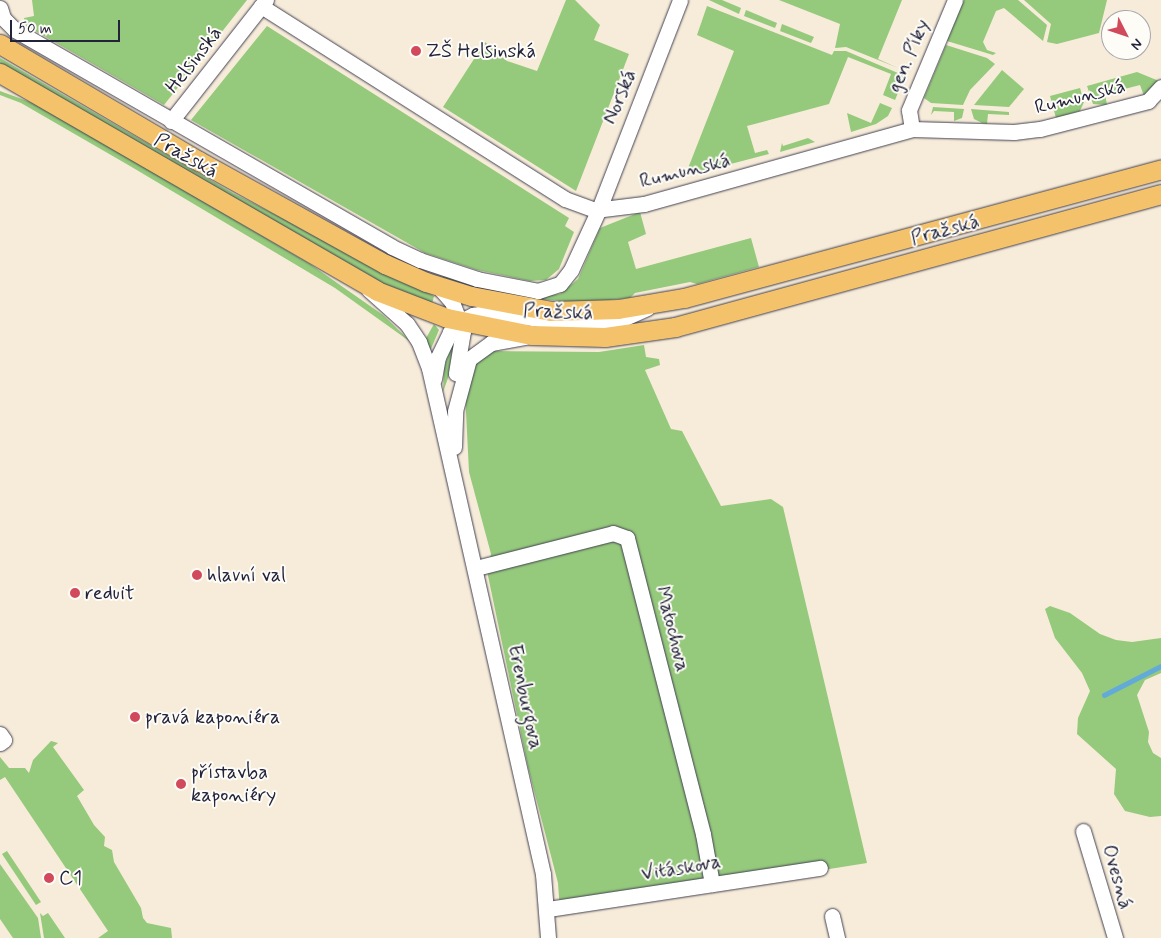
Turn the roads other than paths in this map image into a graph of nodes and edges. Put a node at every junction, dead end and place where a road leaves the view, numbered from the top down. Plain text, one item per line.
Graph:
1 (680, 0) edge
2 (955, 0) edge
3 (264, 3) edge
4 (0, 8) edge
5 (0, 44) edge
6 (0, 73) edge
7 (0, 86) edge
8 (1161, 87) edge
9 (52, 104) junction
10 (171, 121) junction
11 (912, 129) junction
12 (1161, 169) edge
13 (1161, 194) edge
14 (599, 209) junction
15 (359, 282) junction
16 (438, 286) junction
17 (655, 304) junction
18 (460, 322) junction
19 (531, 336) junction
20 (433, 383) junction
21 (454, 436) junction
22 (454, 466) junction
23 (476, 568) junction
24 (0, 734) edge
25 (0, 743) edge
26 (1083, 831) dead end
27 (820, 868) dead end
28 (712, 884) junction
29 (548, 909) junction
30 (832, 916) dead end
31 (1110, 937) edge
32 (548, 938) edge
33 (837, 938) edge

1 - 14 street, Norská
2 - 11 street, gen. Píky
3 - 10 street, Helsinská
3 - 14 street, Rumunská
4 - 10 street, Pražská
5 - 16 main road, Pražská
6 - 9 main road, Pražská
7 - 9 main road
8 - 11 street, Rumunská
9 - 15 main road, Pražská
10 - 14 street, Pražská
11 - 14 street, Rumunská
12 - 17 main road, Pražská
13 - 19 main road, Pražská
15 - 18 main road, Pražská
15 - 20 street, Erenburgova
16 - 17 main road, Pražská
16 - 18 street, Erenburgova
17 - 18 street
18 - 19 main road, Pražská
18 - 20 street, Erenburgova
18 - 21 street, Erenburgova
19 - 21 street, Erenburgova
20 - 22 street, Erenburgova
21 - 22 street, Erenburgova
22 - 23 street, Erenburgova
23 - 28 street, Matochova
23 - 29 street, Erenburgova
24 - 25 street
26 - 31 street, Ovesná
27 - 28 street, Vitáskova
28 - 29 street, Vitáskova
29 - 32 street, Erenburgova
30 - 33 street

